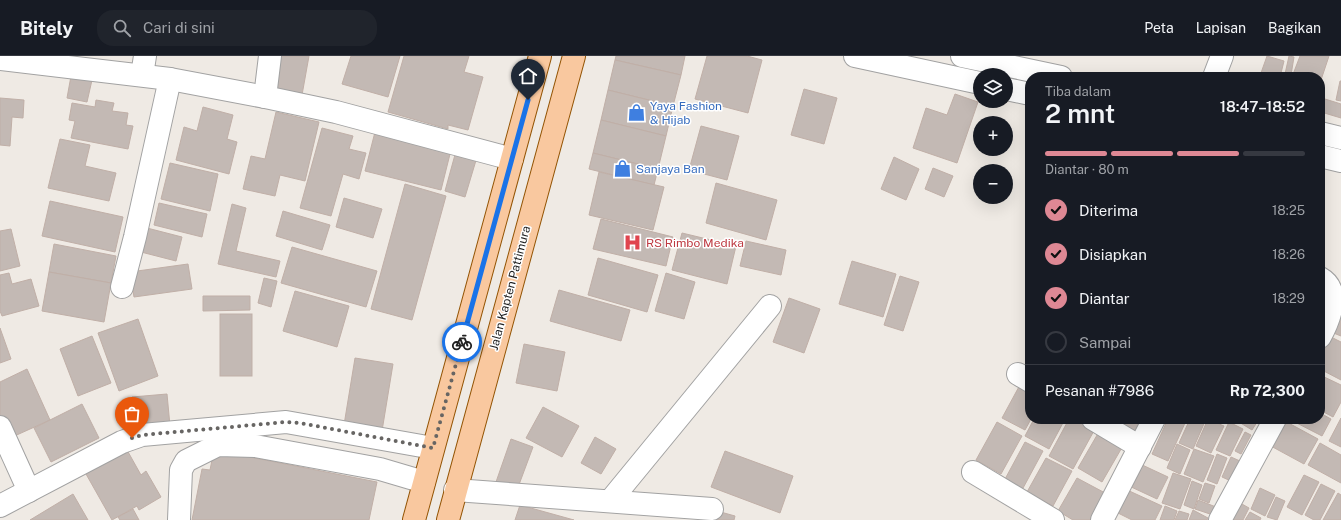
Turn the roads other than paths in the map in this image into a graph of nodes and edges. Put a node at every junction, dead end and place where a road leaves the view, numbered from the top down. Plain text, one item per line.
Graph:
1 (270, 56) edge
2 (540, 56) edge
3 (574, 56) edge
4 (855, 56) edge
5 (962, 56) edge
6 (1222, 56) edge
7 (0, 59) edge
8 (1024, 62) edge
9 (144, 66) edge
10 (1049, 72) edge
11 (1216, 72) edge
12 (170, 79) junction
13 (973, 81) edge
14 (1013, 90) edge
15 (1025, 93) edge
16 (265, 97) junction
17 (1325, 134) edge
18 (1341, 138) edge
19 (1325, 157) edge
20 (512, 159) junction
21 (1341, 161) edge
22 (1325, 282) edge
23 (122, 287) dead end
24 (770, 306) dead end
25 (1325, 328) edge
26 (1101, 424) edge
27 (1152, 424) edge
28 (1272, 424) edge
29 (0, 427) edge
30 (1140, 447) junction
31 (433, 448) junction
32 (973, 472) dead end
33 (424, 482) junction
34 (455, 490) junction
35 (29, 491) junction
36 (610, 501) junction
37 (0, 506) edge
38 (712, 509) dead end
39 (179, 520) edge
40 (414, 520) edge
41 (448, 520) edge
42 (1053, 520) edge
43 (1102, 520) edge
44 (1220, 520) edge

1 - 16 street
2 - 20 main road
3 - 34 main road, Jalan Kapten Pattimura
4 - 13 street
5 - 8 street
6 - 11 street
7 - 9 street
8 - 10 street
9 - 12 street
12 - 16 street
12 - 23 street
14 - 15 street
16 - 20 street
17 - 18 street
19 - 21 street
20 - 31 main road
22 - 25 street
24 - 36 street
26 - 30 street
27 - 30 street
28 - 44 street
29 - 35 street
30 - 43 street
31 - 33 main road
31 - 35 street
32 - 42 street
33 - 39 street
33 - 40 main road
34 - 36 street
34 - 41 main road, Jalan Kapten Pattimura
35 - 37 street
36 - 38 street

